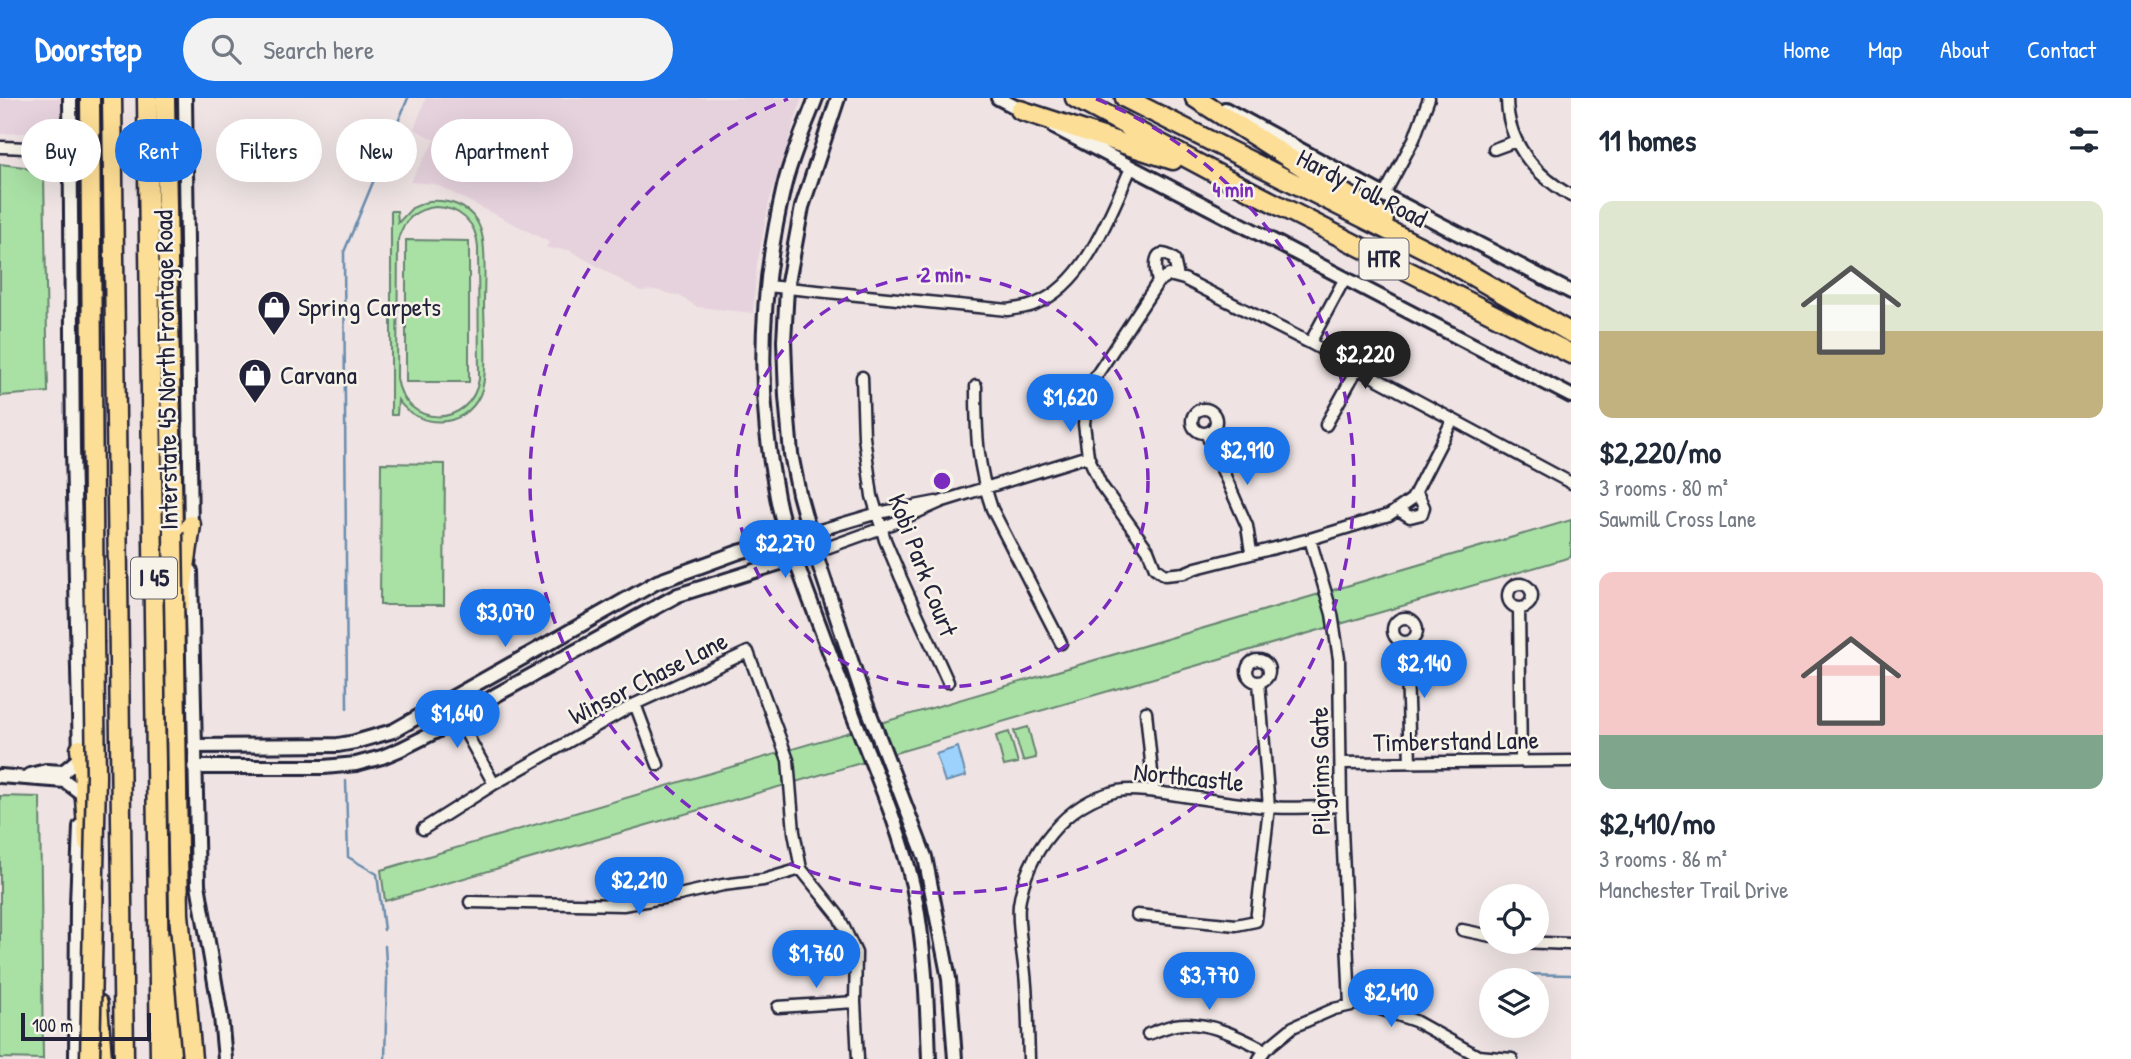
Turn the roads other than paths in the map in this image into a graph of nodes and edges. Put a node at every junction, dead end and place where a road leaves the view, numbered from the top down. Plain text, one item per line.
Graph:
1 (70, 98) edge
2 (90, 98) edge
3 (112, 98) edge
4 (147, 98) edge
5 (165, 98) edge
6 (185, 98) edge
7 (816, 98) edge
8 (838, 98) edge
9 (998, 98) edge
10 (1075, 98) edge
11 (1125, 98) edge
12 (1195, 98) edge
13 (1204, 98) edge
14 (1429, 98) edge
15 (1507, 98) edge
16 (1020, 110) junction
17 (70, 119) edge
18 (1516, 141) junction
19 (798, 143) junction
20 (0, 147) edge
21 (21, 148) edge
22 (1494, 149) dead end
23 (819, 152) junction
24 (1131, 168) junction
25 (1221, 176) junction
26 (70, 182) edge
27 (1384, 195) junction
28 (1571, 196) edge
29 (1433, 254) junction
30 (1174, 276) junction
31 (1345, 278) junction
32 (1158, 282) junction
33 (767, 286) junction
34 (788, 288) junction
35 (1571, 292) edge
36 (1563, 329) edge
37 (1310, 343) junction
38 (1571, 354) edge
39 (1356, 369) junction
40 (862, 377) dead end
41 (976, 386) dead end
42 (1571, 396) edge
43 (1452, 421) junction
44 (1326, 425) dead end
45 (789, 430) junction
46 (767, 433) junction
47 (1206, 433) dead end
48 (1088, 456) junction
49 (1571, 484) edge
50 (985, 488) junction
51 (1416, 491) junction
52 (943, 501) junction
53 (1397, 509) junction
54 (877, 513) junction
55 (191, 525) junction
56 (882, 528) junction
57 (810, 533) junction
58 (789, 539) junction
59 (1310, 539) junction
60 (815, 552) junction
61 (1251, 552) junction
62 (794, 558) junction
63 (670, 578) junction
64 (678, 595) junction
65 (1519, 608) dead end
66 (559, 638) junction
67 (1406, 642) dead end
68 (1061, 643) dead end
69 (568, 656) junction
70 (948, 682) dead end
71 (1259, 682) dead end
72 (862, 693) junction
73 (847, 699) junction
74 (447, 700) junction
75 (635, 704) junction
76 (1146, 712) dead end
77 (459, 720) junction
78 (194, 746) junction
79 (80, 753) junction
80 (1521, 761) junction
81 (1571, 761) edge
82 (1341, 762) junction
83 (1410, 762) junction
84 (659, 765) dead end
85 (194, 767) junction
86 (0, 776) edge
87 (23, 777) junction
88 (494, 784) junction
89 (1154, 792) junction
90 (81, 793) junction
91 (1341, 806) junction
92 (1269, 807) junction
93 (423, 828) dead end
94 (925, 857) junction
95 (907, 866) junction
96 (801, 869) junction
97 (470, 902) dead end
98 (1137, 915) dead end
99 (1462, 930) dead end
100 (1479, 934) edge
101 (1549, 943) edge
102 (1571, 944) edge
103 (855, 1002) junction
104 (1350, 1005) junction
105 (778, 1007) dead end
106 (1148, 1034) dead end
107 (1262, 1055) edge
108 (1478, 1058) edge
109 (76, 1059) edge
110 (90, 1059) edge
111 (102, 1059) edge
112 (124, 1059) edge
113 (160, 1059) edge
114 (174, 1059) edge
115 (192, 1059) edge
116 (225, 1059) edge
117 (858, 1059) edge
118 (929, 1059) edge
119 (955, 1059) edge
120 (1029, 1059) edge
121 (1512, 1059) edge

1 - 17 main road
2 - 110 highway, bridge
3 - 112 highway, I 45
4 - 113 highway, I 45
5 - 115 highway, bridge
6 - 55 main road, Interstate 45 North Frontage Road
7 - 19 main road
8 - 23 main road
9 - 16 main road
10 - 25 highway, Hardy Toll Road / HTR
11 - 29 highway, Hardy Toll Road / HTR
12 - 29 highway
13 - 27 main road
14 - 27 street
15 - 18 street
16 - 24 main road
16 - 25 highway
18 - 22 street
18 - 28 street
19 - 23 main road
19 - 33 main road
20 - 21 street
23 - 34 main road
24 - 31 main road
24 - 34 street
25 - 38 highway, Hardy Toll Road / HTR
26 - 79 main road
27 - 35 main road
29 - 36 highway, Hardy Toll Road / HTR
30 - 32 street
30 - 32 street
30 - 37 street
31 - 37 street
31 - 42 main road
32 - 48 street
33 - 34 street
33 - 46 main road
34 - 45 main road
37 - 39 street
39 - 43 street
39 - 44 street
40 - 54 street, Kobi Park Court
41 - 50 street
43 - 49 street
43 - 51 street
45 - 46 main road
45 - 57 main road
46 - 58 main road
47 - 61 street
48 - 50 street
48 - 61 street
50 - 52 street
50 - 68 street
51 - 53 street
51 - 53 street
52 - 54 street
52 - 56 street
53 - 59 street
54 - 56 street, Kobi Park Court
54 - 57 street
55 - 78 main road, Interstate 45 North Frontage Road
55 - 114 highway
56 - 60 street
56 - 70 street, Kobi Park Court
57 - 58 main road
57 - 60 main road
58 - 62 main road
58 - 63 main road
59 - 61 street
59 - 82 street, Pilgrims Gate
60 - 62 main road
60 - 72 main road
62 - 64 main road
62 - 73 main road
63 - 64 main road
63 - 66 main road
64 - 69 main road
65 - 80 street
66 - 69 main road
66 - 74 main road
67 - 83 street
69 - 77 main road
71 - 92 street
72 - 73 main road
72 - 94 main road
73 - 95 main road
74 - 77 street
74 - 78 main road
75 - 84 street
75 - 88 street, Winsor Chase Lane
75 - 96 street, Winsor Chase Lane
76 - 89 street
77 - 85 main road
77 - 88 street
78 - 85 main road, Interstate 45 North Frontage Road
79 - 87 main road
79 - 90 main road
79 - 111 highway
80 - 81 street, Timberstand Lane
80 - 83 street, Timberstand Lane
82 - 83 street, Timberstand Lane
82 - 91 street, Pilgrims Gate
85 - 116 main road, Interstate 45 North Frontage Road
86 - 87 main road
87 - 90 main road
88 - 93 street, Winsor Chase Lane
89 - 92 street, Northcastle
89 - 120 street, Northcastle
90 - 109 main road
91 - 92 street, Northcastle
91 - 104 street, Pilgrims Gate
92 - 98 street
94 - 95 main road
94 - 119 main road
95 - 118 main road
96 - 97 street
96 - 103 street
99 - 100 street
101 - 102 street
103 - 105 street
103 - 117 street
104 - 107 street
104 - 108 street
106 - 107 street
108 - 121 street

